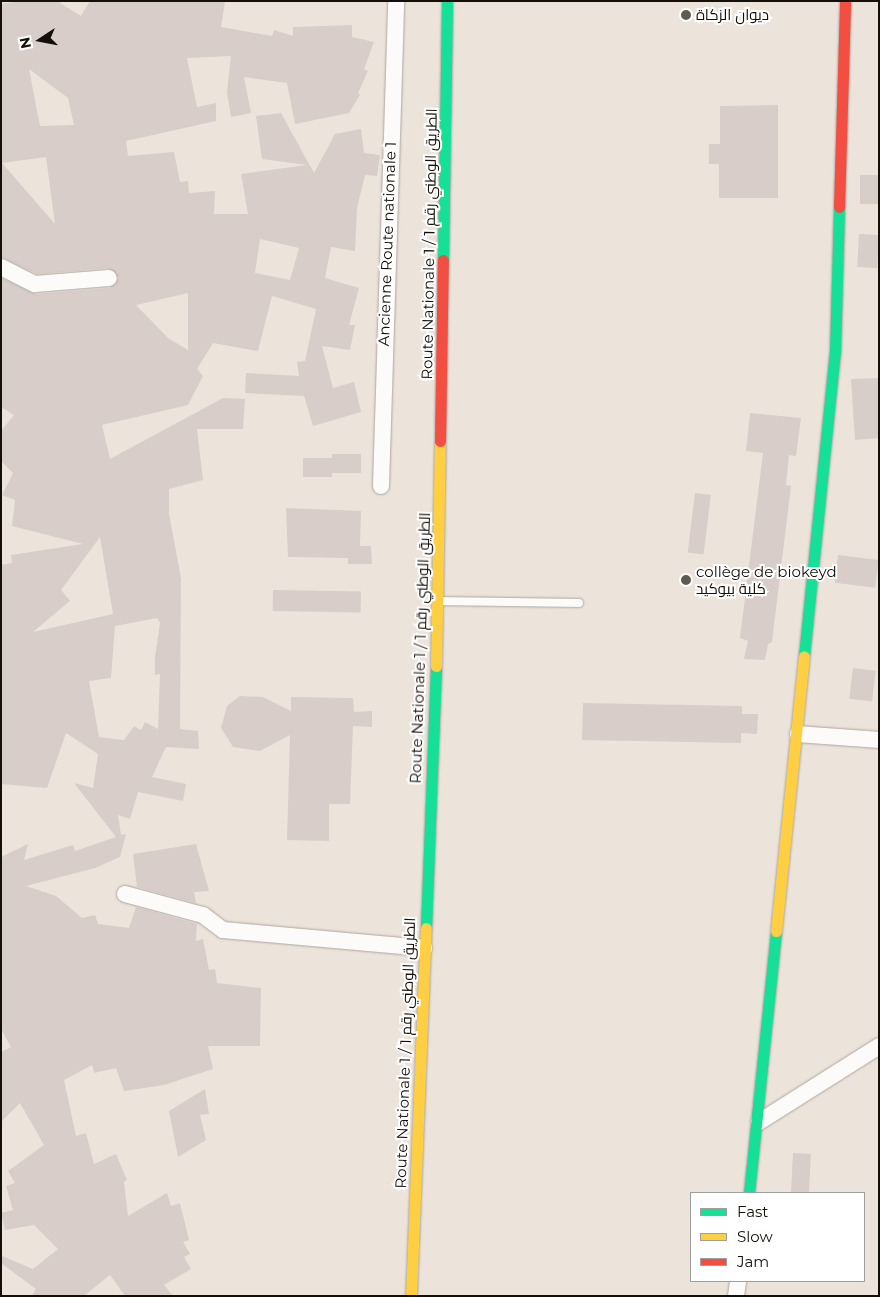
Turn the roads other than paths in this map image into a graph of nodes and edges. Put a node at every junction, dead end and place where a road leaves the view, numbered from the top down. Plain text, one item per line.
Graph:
1 (396, 1) edge
2 (447, 1) edge
3 (845, 1) edge
4 (1, 267) edge
5 (109, 278) dead end
6 (381, 486) dead end
7 (437, 601) junction
8 (580, 603) dead end
9 (798, 734) junction
10 (879, 740) edge
11 (125, 894) dead end
12 (424, 948) junction
13 (879, 1046) edge
14 (759, 1122) junction
15 (749, 1192) edge
16 (738, 1282) edge
17 (411, 1296) edge
18 (736, 1296) edge

1 - 6 street, Ancienne Route nationale 1
2 - 7 main road, Route Nationale 1 / الطريق الوطني رقم 1
3 - 9 main road
4 - 5 street
7 - 8 lane
7 - 12 main road, Route Nationale 1 / الطريق الوطني رقم 1
9 - 10 street
9 - 14 main road
11 - 12 street
12 - 17 main road, Route Nationale 1 / الطريق الوطني رقم 1
13 - 14 street
14 - 15 main road
16 - 18 street

